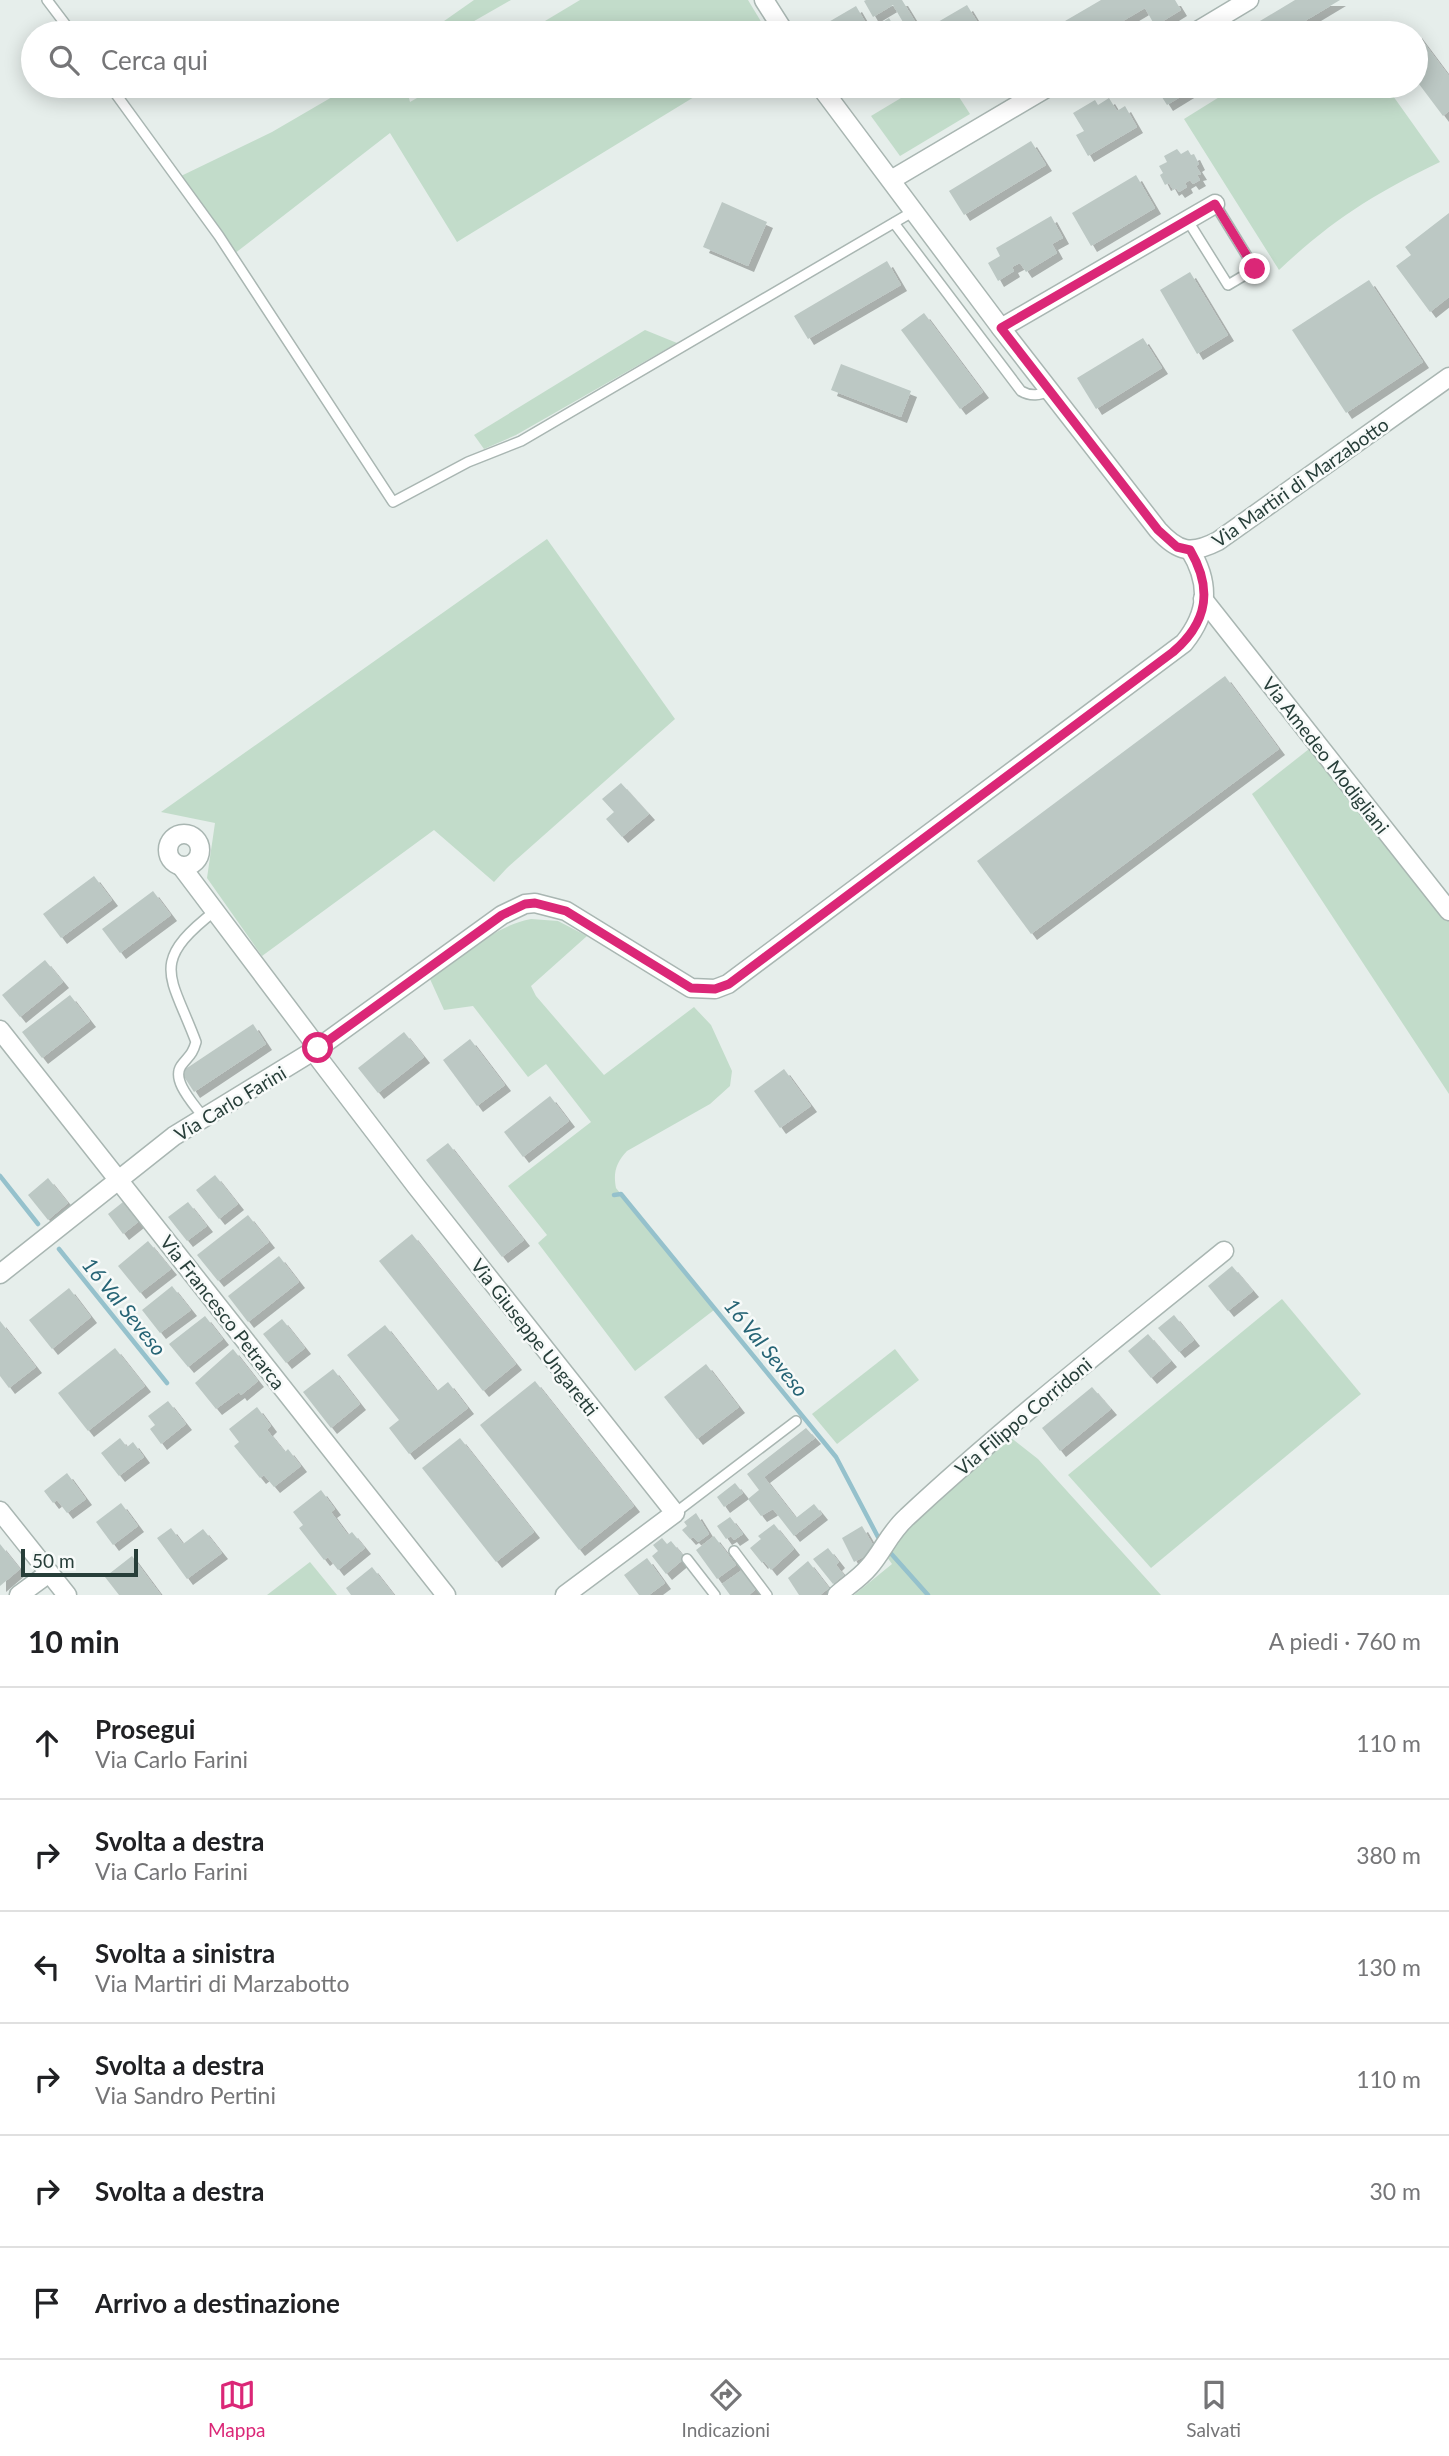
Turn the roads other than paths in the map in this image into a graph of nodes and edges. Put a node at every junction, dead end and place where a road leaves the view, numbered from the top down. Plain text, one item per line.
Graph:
1 (47, 0) edge
2 (764, 0) edge
3 (1249, 0) edge
4 (63, 21) edge
5 (777, 21) edge
6 (1214, 21) edge
7 (119, 98) edge
8 (829, 98) edge
9 (1030, 98) edge
10 (891, 180) junction
11 (1215, 204) joint
12 (915, 211) junction
13 (1188, 220) junction
14 (894, 223) junction
15 (1001, 328) junction
16 (1449, 377) edge
17 (1051, 391) junction
18 (1190, 550) junction
19 (1203, 599) junction
20 (189, 862) dead end
21 (215, 911) junction
22 (1449, 911) edge
23 (0, 1030) edge
24 (316, 1050) junction
25 (203, 1117) junction
26 (120, 1180) junction
27 (1224, 1251) dead end
28 (0, 1274) edge
29 (796, 1421) dead end
30 (0, 1511) edge
31 (675, 1513) junction
32 (734, 1552) dead end
33 (687, 1559) dead end
34 (49, 1573) junction
35 (19, 1595) edge
36 (67, 1595) edge
37 (446, 1595) edge
38 (565, 1595) edge
39 (715, 1595) edge
40 (767, 1595) edge
41 (837, 1595) edge

1 - 4 lane
2 - 5 street
3 - 6 street
7 - 14 lane
8 - 10 street, Via Martiri di Marzabotto
9 - 10 street
10 - 12 street, Via Martiri di Marzabotto
11 - 13 street
11 - 13 lane
12 - 14 lane
12 - 15 street, Via Martiri di Marzabotto
13 - 15 street
14 - 17 lane
15 - 17 street, Via Martiri di Marzabotto
16 - 18 street, Via Martiri di Marzabotto
17 - 18 street, Via Martiri di Marzabotto
18 - 19 street, Via Carlo Farini
19 - 22 street, Via Amedeo Modigliani
19 - 24 street, Via Carlo Farini
20 - 21 street, Via Giuseppe Ungaretti
21 - 24 street, Via Giuseppe Ungaretti
21 - 25 lane
23 - 26 street, Via Francesco Petrarca
24 - 25 street, Via Carlo Farini
24 - 31 street, Via Giuseppe Ungaretti
25 - 26 street, Via Carlo Farini
26 - 28 street, Via Carlo Farini
26 - 37 street, Via Francesco Petrarca
27 - 41 street, Via Filippo Corridoni
29 - 31 lane
30 - 34 street
31 - 38 street
32 - 40 lane
33 - 39 lane
34 - 35 street
34 - 36 street

